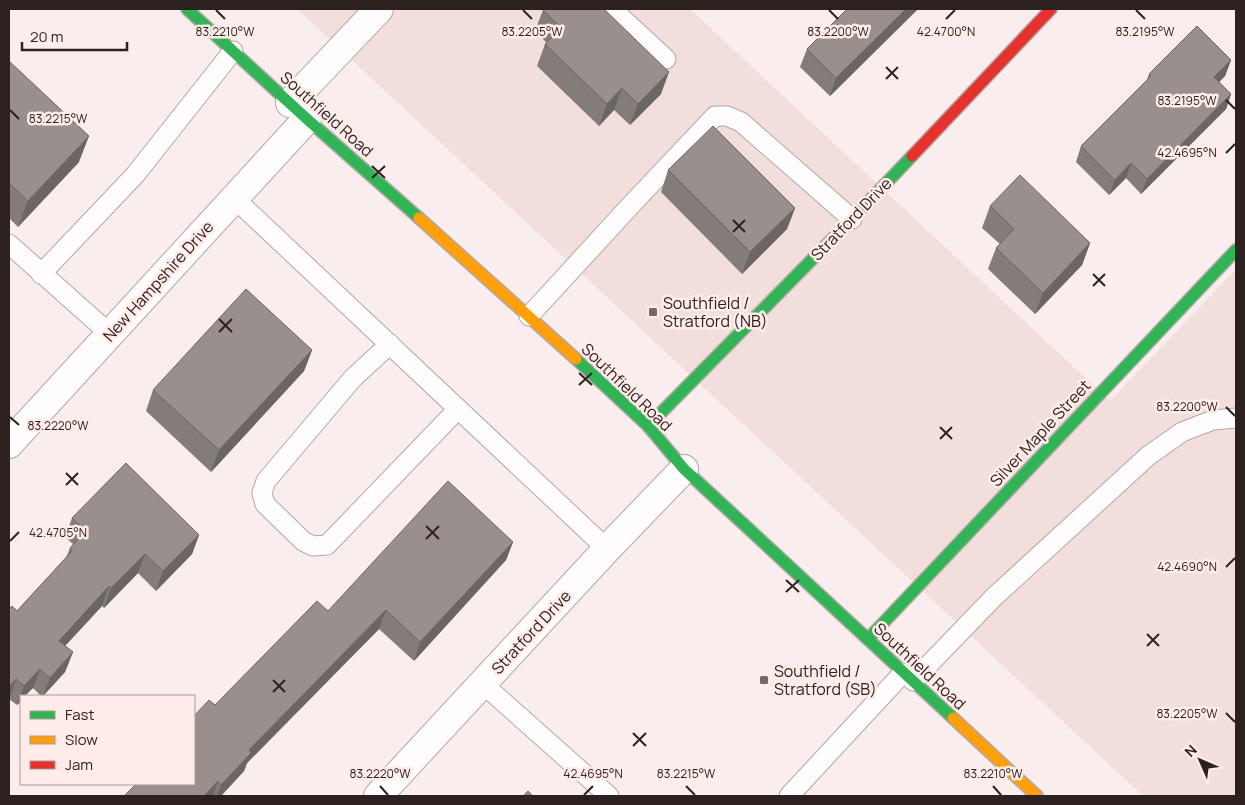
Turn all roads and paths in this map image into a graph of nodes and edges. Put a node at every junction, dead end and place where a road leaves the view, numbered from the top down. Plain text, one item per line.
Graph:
1 (187, 9) edge
2 (379, 9) edge
3 (612, 9) edge
4 (1051, 9) edge
5 (233, 51) junction
6 (666, 59) dead end
7 (298, 111) junction
8 (234, 198) junction
9 (852, 219) junction
10 (9, 244) edge
11 (1236, 250) edge
12 (41, 274) junction
13 (529, 316) junction
14 (110, 334) junction
15 (390, 344) junction
16 (458, 409) junction
17 (1236, 418) edge
18 (648, 426) junction
19 (9, 444) edge
20 (684, 469) junction
21 (607, 549) junction
22 (868, 639) junction
23 (908, 677) junction
24 (482, 684) junction
25 (378, 796) edge
26 (609, 796) edge
27 (788, 796) edge
28 (1037, 796) edge

1 - 5 main road, Southfield Road
2 - 7 street, New Hampshire Drive
3 - 6 lane
4 - 9 main road, Stratford Drive
5 - 7 main road, Southfield Road
5 - 12 lane
7 - 8 street, New Hampshire Drive
7 - 13 main road, Southfield Road
8 - 14 street, New Hampshire Drive
8 - 15 lane
9 - 13 lane
9 - 18 main road, Stratford Drive
10 - 12 lane
11 - 22 main road, Silver Maple Street
12 - 14 lane
13 - 18 main road, Southfield Road
14 - 19 street, New Hampshire Drive
15 - 16 lane
15 - 16 lane
16 - 21 lane
17 - 23 lane
18 - 20 main road, Southfield Road
20 - 21 street, Stratford Drive
20 - 22 main road, Southfield Road
21 - 24 street, Stratford Drive
22 - 23 main road, Southfield Road
23 - 27 lane
23 - 28 main road, Southfield Road
24 - 25 street, Stratford Drive
24 - 26 lane

